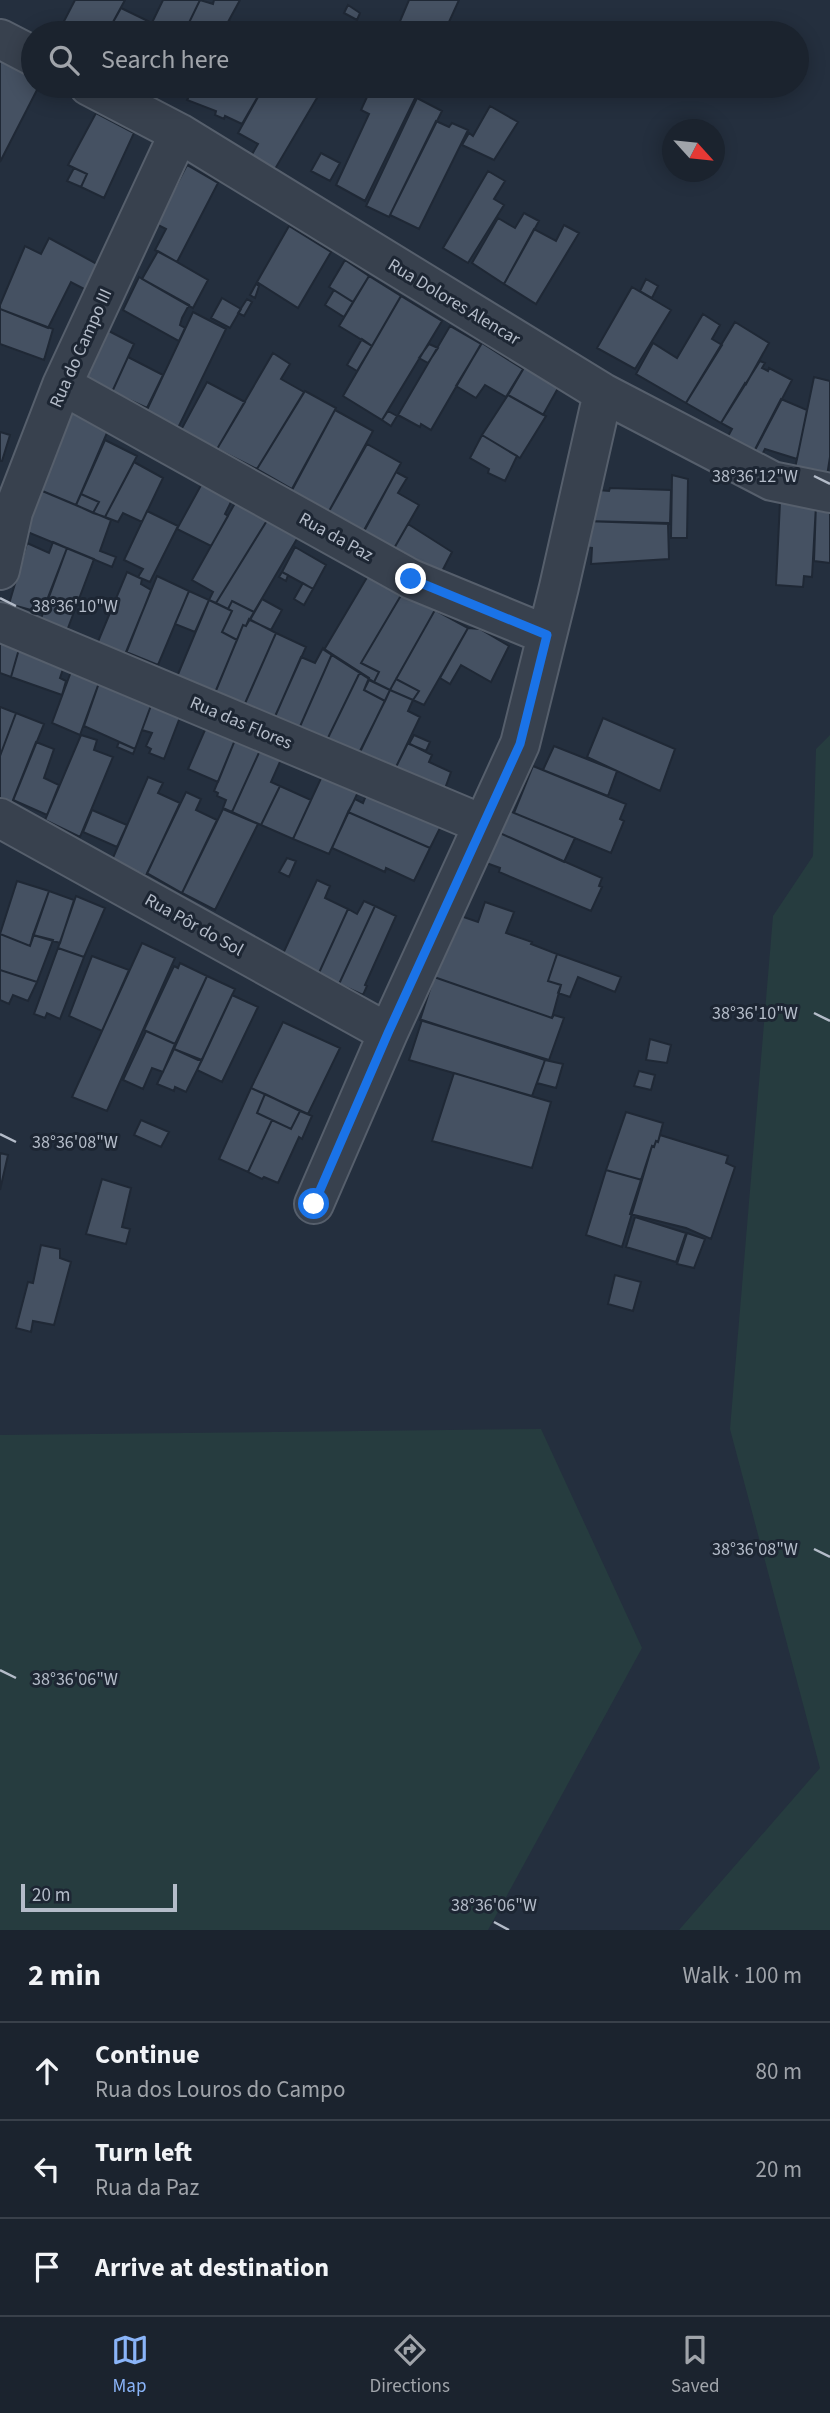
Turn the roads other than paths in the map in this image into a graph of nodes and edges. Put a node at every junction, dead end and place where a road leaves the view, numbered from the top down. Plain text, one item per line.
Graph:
1 (0, 39) edge
2 (21, 50) edge
3 (112, 98) edge
4 (179, 134) junction
5 (62, 385) junction
6 (603, 393) junction
7 (830, 493) edge
8 (0, 570) edge
9 (0, 622) edge
10 (547, 635) junction
11 (0, 818) edge
12 (482, 824) junction
13 (388, 1033) junction
14 (314, 1204) dead end

1 - 2 street
3 - 4 street, Rua Dolores Alencar
4 - 5 street, Rua do Campo III
4 - 6 street, Rua Dolores Alencar
5 - 8 street, Rua do Campo III
5 - 10 street, Rua da Paz
6 - 7 street, Rua Dolores Alencar
6 - 10 street
9 - 12 street, Rua das Flores
10 - 12 street
11 - 13 street, Rua Pôr do Sol
12 - 13 street
13 - 14 street

